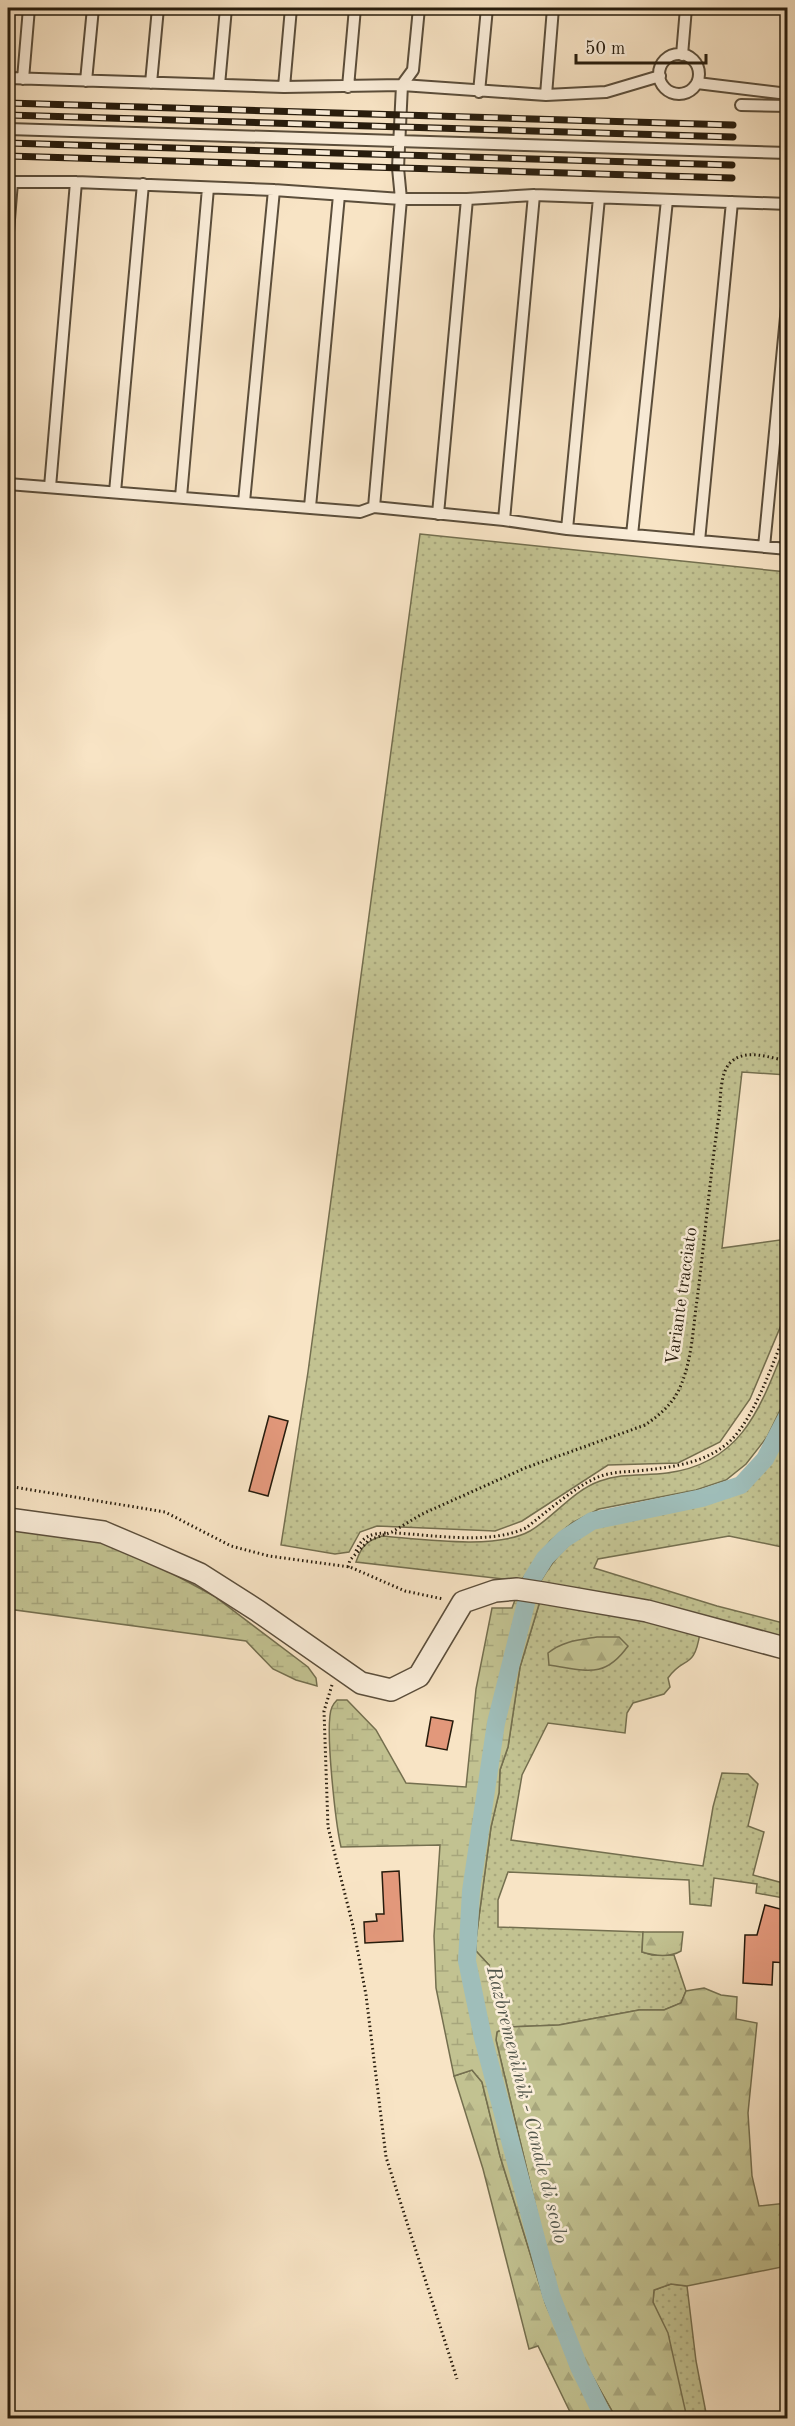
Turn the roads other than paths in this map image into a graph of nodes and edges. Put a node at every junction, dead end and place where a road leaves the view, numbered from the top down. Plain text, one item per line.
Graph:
1 (29, 8) edge
2 (93, 8) edge
3 (158, 8) edge
4 (226, 8) edge
5 (291, 8) edge
6 (355, 8) edge
7 (419, 8) edge
8 (487, 8) edge
9 (554, 8) edge
10 (686, 8) edge
11 (682, 55) junction
12 (660, 76) junction
13 (8, 78) edge
14 (23, 79) junction
15 (86, 81) junction
16 (151, 83) junction
17 (697, 83) junction
18 (219, 85) junction
19 (402, 85) junction
20 (284, 87) junction
21 (348, 87) junction
22 (479, 92) junction
23 (788, 94) edge
24 (546, 95) junction
25 (741, 105) dead end
26 (788, 106) edge
27 (8, 129) edge
28 (399, 141) junction
29 (788, 153) edge
30 (10, 182) edge
31 (76, 182) junction
32 (143, 184) junction
33 (208, 188) junction
34 (274, 190) junction
35 (339, 195) junction
36 (534, 195) junction
37 (599, 198) junction
38 (401, 199) junction
39 (467, 199) junction
40 (667, 200) junction
41 (732, 202) junction
42 (788, 204) edge
43 (8, 232) edge
44 (788, 296) edge
45 (8, 484) edge
46 (50, 487) junction
47 (115, 492) junction
48 (181, 497) junction
49 (244, 502) junction
50 (310, 507) junction
51 (374, 507) junction
52 (438, 514) junction
53 (504, 520) junction
54 (567, 529) junction
55 (632, 535) junction
56 (699, 541) junction
57 (764, 547) junction
58 (788, 549) edge
59 (8, 1519) edge
60 (788, 1649) edge

1 - 14 lane
2 - 15 lane
3 - 16 lane
4 - 18 lane
5 - 20 lane
6 - 21 lane
7 - 19 lane
8 - 22 lane
9 - 24 lane
10 - 11 lane
11 - 12 lane
11 - 17 lane
12 - 17 lane
12 - 24 lane
13 - 14 lane
14 - 15 lane
15 - 16 lane
16 - 18 lane
17 - 23 lane
18 - 20 lane
19 - 21 lane
19 - 22 lane
19 - 28 lane
20 - 21 lane
22 - 24 lane
25 - 26 lane
27 - 28 lane
28 - 29 lane
28 - 38 lane
30 - 31 lane
30 - 43 lane
31 - 32 lane
31 - 46 lane
32 - 33 lane
32 - 47 lane
33 - 34 lane
33 - 48 lane
34 - 35 lane
34 - 49 lane
35 - 38 lane
35 - 50 lane
36 - 37 lane
36 - 39 lane
36 - 53 lane
37 - 40 lane
37 - 54 lane
38 - 39 lane
38 - 51 lane
39 - 52 lane
40 - 41 lane
40 - 55 lane
41 - 42 lane
41 - 56 lane
44 - 57 lane
45 - 46 lane
46 - 47 lane
47 - 48 lane
48 - 49 lane
49 - 50 lane
50 - 51 lane
51 - 52 lane
52 - 53 lane
53 - 54 lane
54 - 55 lane
55 - 56 lane
56 - 57 lane
57 - 58 lane
59 - 60 street

